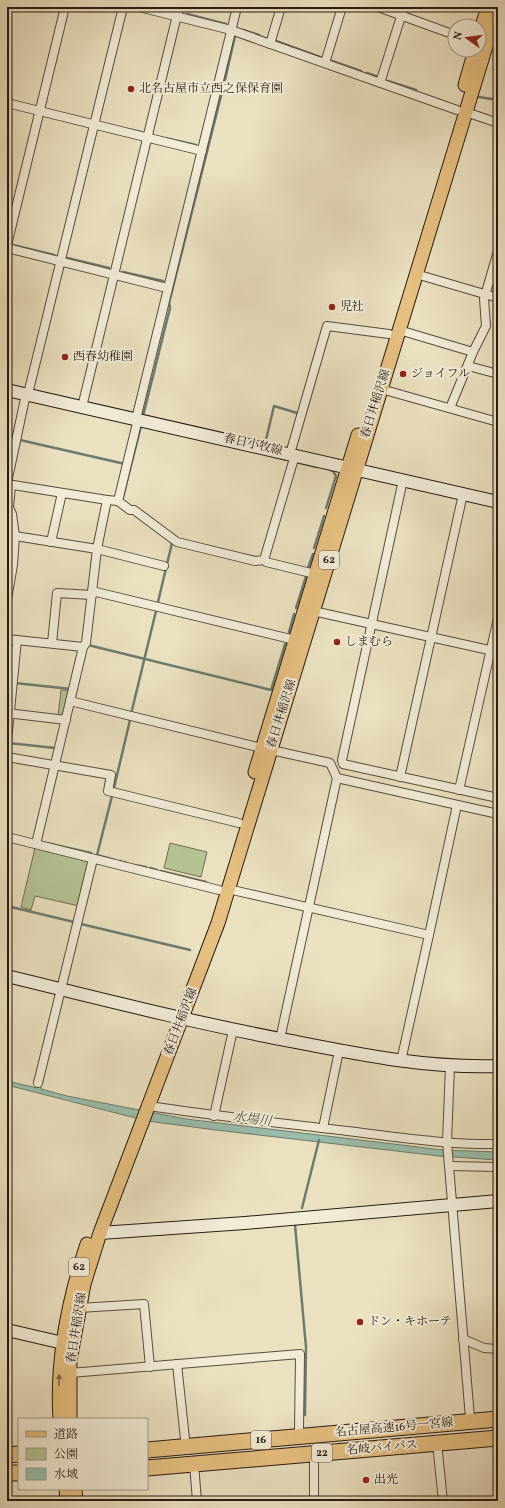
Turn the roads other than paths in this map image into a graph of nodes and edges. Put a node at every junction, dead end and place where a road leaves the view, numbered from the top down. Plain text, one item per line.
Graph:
1 (65, 7) edge
2 (123, 7) edge
3 (139, 7) edge
4 (180, 7) edge
5 (237, 7) edge
6 (281, 7) edge
7 (342, 7) edge
8 (378, 7) edge
9 (404, 7) edge
10 (488, 7) edge
11 (498, 7) edge
12 (177, 16) junction
13 (401, 16) junction
14 (485, 18) edge
15 (231, 30) junction
16 (447, 32) edge
17 (270, 44) junction
18 (473, 58) edge
19 (325, 63) junction
20 (380, 83) junction
21 (7, 104) edge
22 (462, 111) junction
23 (40, 112) junction
24 (498, 123) edge
25 (94, 125) junction
26 (148, 138) junction
27 (202, 152) junction
28 (7, 245) edge
29 (7, 248) edge
30 (498, 251) edge
31 (60, 262) junction
32 (416, 274) junction
33 (114, 275) junction
34 (167, 288) junction
35 (485, 294) junction
36 (498, 298) edge
37 (394, 332) junction
38 (473, 352) junction
39 (468, 366) junction
40 (498, 374) edge
41 (381, 389) junction
42 (7, 390) edge
43 (27, 394) junction
44 (82, 407) junction
45 (450, 408) junction
46 (137, 419) junction
47 (498, 422) edge
48 (293, 455) junction
49 (352, 468) junction
50 (403, 480) junction
51 (8, 484) edge
52 (62, 493) junction
53 (463, 494) junction
54 (107, 500) junction
55 (118, 501) junction
56 (498, 502) edge
57 (12, 532) edge
58 (51, 542) junction
59 (97, 549) junction
60 (264, 560) junction
61 (164, 566) dead end
62 (315, 574) junction
63 (92, 593) junction
64 (7, 599) edge
65 (314, 611) junction
66 (498, 618) edge
67 (372, 624) junction
68 (431, 637) junction
69 (7, 639) edge
70 (17, 640) junction
71 (295, 640) junction
72 (52, 643) junction
73 (83, 647) junction
74 (494, 651) edge
75 (70, 701) junction
76 (9, 713) edge
77 (66, 720) junction
78 (7, 741) edge
79 (267, 749) junction
80 (7, 757) edge
81 (55, 765) junction
82 (400, 777) junction
83 (337, 778) junction
84 (459, 790) junction
85 (498, 798) edge
86 (457, 805) junction
87 (498, 814) edge
88 (239, 823) junction
89 (7, 837) edge
90 (36, 844) junction
91 (93, 858) junction
92 (224, 890) junction
93 (309, 908) junction
94 (428, 935) junction
95 (7, 976) edge
96 (61, 989) junction
97 (178, 1017) junction
98 (233, 1030) junction
99 (280, 1039) junction
100 (339, 1051) junction
101 (401, 1062) junction
102 (450, 1066) junction
103 (498, 1066) edge
104 (38, 1083) dead end
105 (145, 1108) junction
106 (214, 1116) junction
107 (138, 1124) junction
108 (323, 1128) junction
109 (498, 1144) edge
110 (447, 1145) junction
111 (449, 1164) junction
112 (498, 1167) edge
113 (498, 1201) edge
114 (452, 1206) junction
115 (100, 1232) junction
116 (79, 1308) junction
117 (7, 1330) edge
118 (463, 1339) junction
119 (63, 1343) junction
120 (498, 1350) edge
121 (177, 1364) junction
122 (150, 1367) junction
123 (70, 1374) junction
124 (498, 1417) edge
125 (60, 1418) edge
126 (70, 1418) edge
127 (470, 1418) junction
128 (498, 1425) edge
129 (397, 1428) junction
130 (299, 1430) junction
131 (498, 1433) edge
132 (498, 1438) edge
133 (185, 1439) junction
134 (148, 1443) edge
135 (437, 1443) junction
136 (148, 1450) edge
137 (18, 1454) edge
138 (314, 1454) junction
139 (7, 1455) edge
140 (18, 1461) edge
141 (7, 1462) edge
142 (148, 1462) edge
143 (194, 1464) junction
144 (148, 1468) edge
145 (18, 1472) edge
146 (7, 1474) edge
147 (18, 1478) edge
148 (7, 1479) edge
149 (66, 1490) edge
150 (75, 1490) edge
151 (67, 1501) edge
152 (76, 1501) edge
153 (197, 1501) edge
154 (314, 1501) edge
155 (443, 1501) edge

1 - 23 street
2 - 25 street
3 - 12 street
4 - 12 street
5 - 15 street
6 - 17 street
7 - 19 street
8 - 13 street
9 - 13 street
10 - 14 main road
11 - 22 main road, 春日井稲沢線 / 62
12 - 15 street
12 - 26 street
13 - 16 street
13 - 20 street
15 - 17 street
15 - 27 street
17 - 19 street
18 - 22 main road, 春日井稲沢線 / 62
19 - 20 street
20 - 22 street
21 - 23 street
22 - 24 street
22 - 32 main road, 春日井稲沢線 / 62
22 - 37 main road, 春日井稲沢線 / 62
23 - 25 street
23 - 28 street
25 - 26 street
25 - 31 street
26 - 27 street
26 - 33 street
27 - 34 street
29 - 31 street
30 - 35 street
31 - 33 street
31 - 43 street
32 - 35 street
32 - 37 main road, 春日井稲沢線 / 62
33 - 34 street
33 - 44 street
34 - 46 street
35 - 36 street
35 - 38 street
37 - 38 street
37 - 41 main road, 春日井稲沢線 / 62
37 - 48 street
37 - 49 main road, 春日井稲沢線 / 62
38 - 39 street
39 - 40 street
39 - 45 street
41 - 45 street
41 - 49 main road, 春日井稲沢線 / 62
42 - 43 street, 春日小牧線
43 - 44 street, 春日小牧線
43 - 51 street
44 - 46 street, 春日小牧線
45 - 47 street
46 - 48 street, 春日小牧線
46 - 55 street
48 - 49 street, 春日小牧線
48 - 60 street
49 - 50 street, 春日小牧線
49 - 62 main road, 春日井稲沢線 / 62
49 - 65 main road, 春日井稲沢線 / 62
50 - 53 street, 春日小牧線
50 - 67 street
51 - 52 street
51 - 57 street
52 - 54 street
52 - 58 street
53 - 56 street, 春日小牧線
53 - 68 street
54 - 55 street
54 - 59 street
55 - 60 street
57 - 58 street
57 - 64 street
58 - 59 street
59 - 61 street
59 - 63 street
60 - 62 street
62 - 71 main road, 春日井稲沢線 / 62
63 - 71 street
63 - 72 street
63 - 73 street
65 - 67 street
65 - 79 main road, 春日井稲沢線 / 62
66 - 74 street
67 - 68 street
67 - 82 street
68 - 74 street
68 - 82 street
69 - 70 street
70 - 72 street
70 - 76 street
71 - 79 main road, 春日井稲沢線 / 62
72 - 73 street
73 - 75 street
74 - 84 street
75 - 77 street
75 - 79 street
76 - 77 street
76 - 78 street
77 - 81 street
79 - 83 street
79 - 88 main road, 春日井稲沢線 / 62
79 - 92 main road, 春日井稲沢線 / 62
80 - 81 street
81 - 88 street
81 - 90 street
82 - 84 street
83 - 86 street
83 - 93 street
84 - 85 street
86 - 87 street
86 - 94 street
88 - 92 main road, 春日井稲沢線 / 62
89 - 90 street
90 - 91 street
91 - 92 street
91 - 96 street
92 - 93 street
92 - 97 main road, 春日井稲沢線 / 62
93 - 94 street
93 - 99 street
94 - 101 street
95 - 96 street
96 - 97 street
96 - 104 street
97 - 98 street
97 - 105 main road, 春日井稲沢線 / 62
98 - 99 street
98 - 106 street
99 - 100 street
100 - 101 street
100 - 108 street
101 - 102 street
102 - 103 street
102 - 110 street
105 - 106 street
105 - 107 main road, 春日井稲沢線 / 62
106 - 108 street
107 - 115 main road, 春日井稲沢線 / 62
107 - 119 main road, 春日井稲沢線 / 62
108 - 110 street
109 - 110 street
110 - 111 street
111 - 112 street
111 - 114 street
113 - 114 street
114 - 115 street
114 - 118 street
115 - 116 main road, 春日井稲沢線 / 62
116 - 122 street
116 - 123 main road, 春日井稲沢線 / 62
117 - 119 street
118 - 120 street
118 - 127 street
125 -> 119 main road, 春日井稲沢線 / 62
121 - 122 street
121 - 130 street
121 - 133 street
122 - 123 street
123 - 126 main road, 春日井稲沢線 / 62
124 - 127 highway, 名岐バイパス / 22
124 - 129 highway, 名古屋高速16号一宮線 / 16
127 - 130 highway, 名岐バイパス / 22
128 - 129 highway
129 - 136 highway, 名古屋高速16号一宮線 / 16
130 - 133 highway, 名岐バイパス / 22
131 - 142 highway, 名古屋高速16号一宮線 / 16
132 - 135 highway, 名岐バイパス / 22
133 - 134 highway, 名岐バイパス / 22
135 - 138 highway, 名岐バイパス / 22
135 - 155 street
137 - 139 highway
138 - 143 highway, 名岐バイパス / 22
138 - 154 street
140 - 141 highway
143 - 144 highway, 名岐バイパス / 22
143 - 153 street
145 - 146 highway
147 - 148 highway
149 - 151 main road
150 - 152 main road

